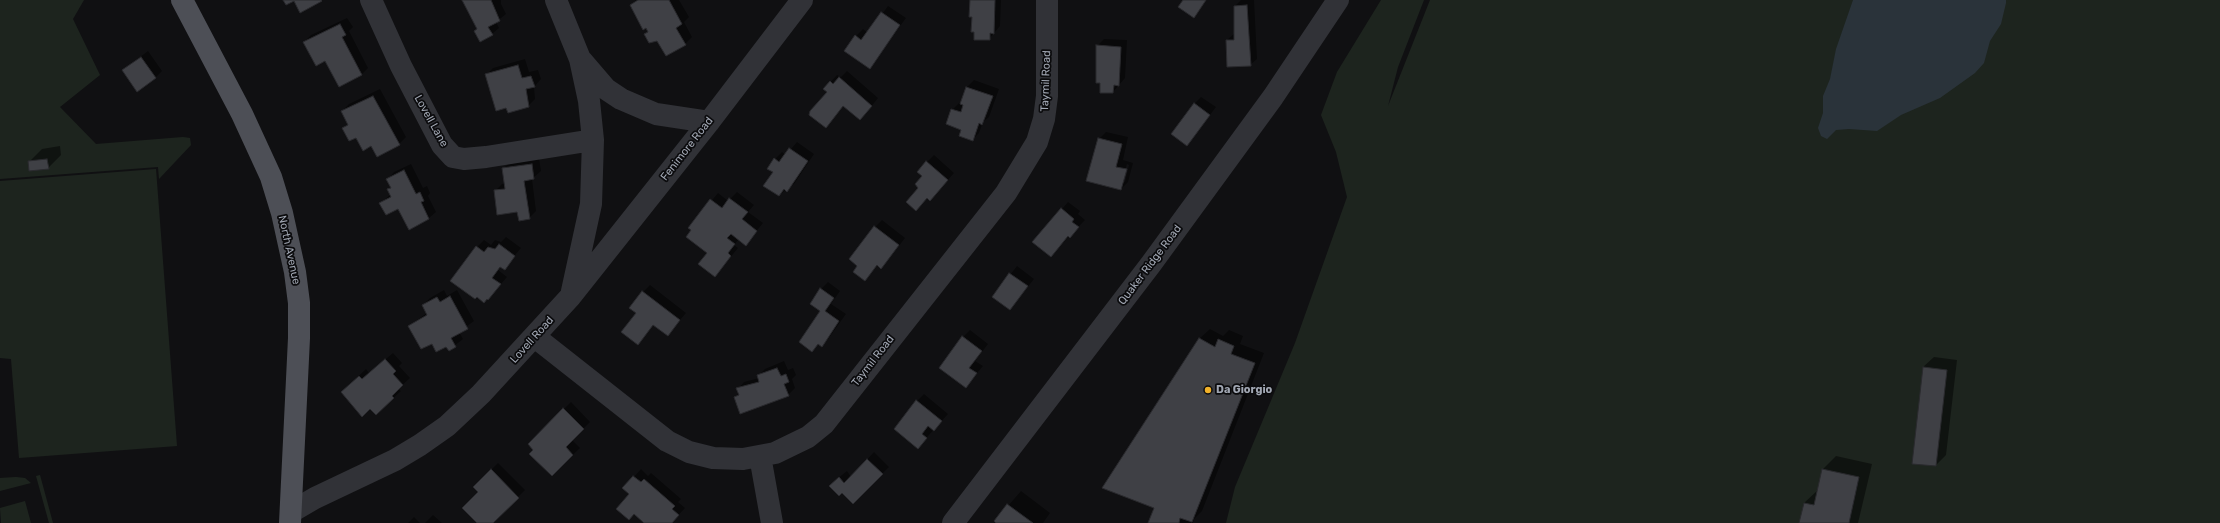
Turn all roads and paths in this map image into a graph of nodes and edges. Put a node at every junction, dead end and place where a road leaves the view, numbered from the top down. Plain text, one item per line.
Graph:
1 (182, 0) edge
2 (371, 0) edge
3 (556, 0) edge
4 (802, 0) edge
5 (1047, 0) edge
6 (1338, 0) edge
7 (580, 59) junction
8 (709, 122) junction
9 (593, 140) junction
10 (571, 296) junction
11 (535, 337) junction
12 (760, 456) junction
13 (291, 518) edge
14 (772, 523) edge
15 (953, 523) edge

1 - 13 main road, North Avenue
2 - 9 street, Lovell Lane
3 - 7 street, Lovell Road
4 - 8 street, Fenimore Road
5 - 12 street, Taymil Road
6 - 15 street, Quaker Ridge Road
7 - 8 street, Lovell Road
7 - 9 street, Lovell Road
8 - 10 street, Fenimore Road
9 - 10 street, Lovell Road
10 - 11 street, Lovell Road
11 - 12 street, Taymil Road
11 - 13 street, Lovell Road
12 - 14 street

